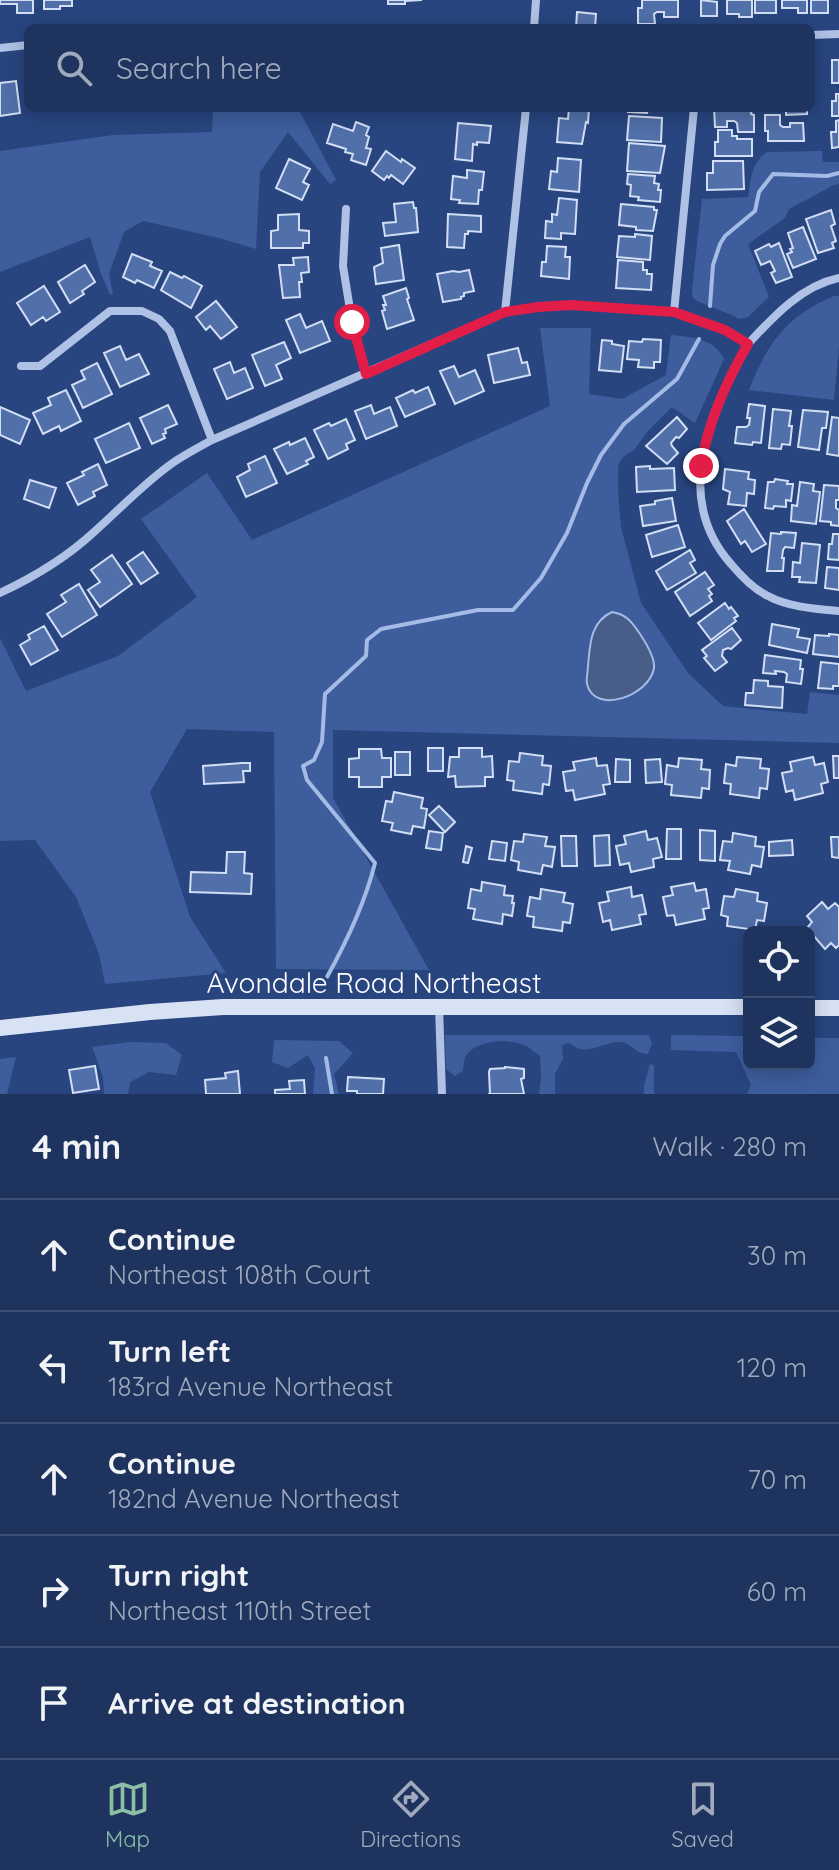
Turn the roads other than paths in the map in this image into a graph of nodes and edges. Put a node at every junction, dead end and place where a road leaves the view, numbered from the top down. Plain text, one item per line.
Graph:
1 (536, 0) edge
2 (534, 24) edge
3 (839, 34) edge
4 (815, 35) edge
5 (24, 45) edge
6 (0, 48) edge
7 (526, 112) edge
8 (694, 112) edge
9 (346, 209) dead end
10 (839, 278) edge
11 (505, 312) junction
12 (674, 312) junction
13 (748, 344) junction
14 (21, 366) dead end
15 (366, 374) junction
16 (212, 440) junction
17 (0, 593) edge
18 (839, 611) edge
19 (439, 1006) junction
20 (743, 1007) edge
21 (815, 1008) edge
22 (839, 1008) edge
23 (0, 1028) edge
24 (442, 1094) edge

1 - 2 street
3 - 4 street
5 - 6 street
7 - 11 street
8 - 12 street
9 - 15 street
10 - 13 street
11 - 12 street
11 - 15 street
12 - 13 street
13 - 18 street
14 - 16 street
15 - 16 street
16 - 17 street
19 - 20 main road, Avondale Road Northeast
19 - 23 main road, Avondale Road Northeast
19 - 24 street
21 - 22 main road

